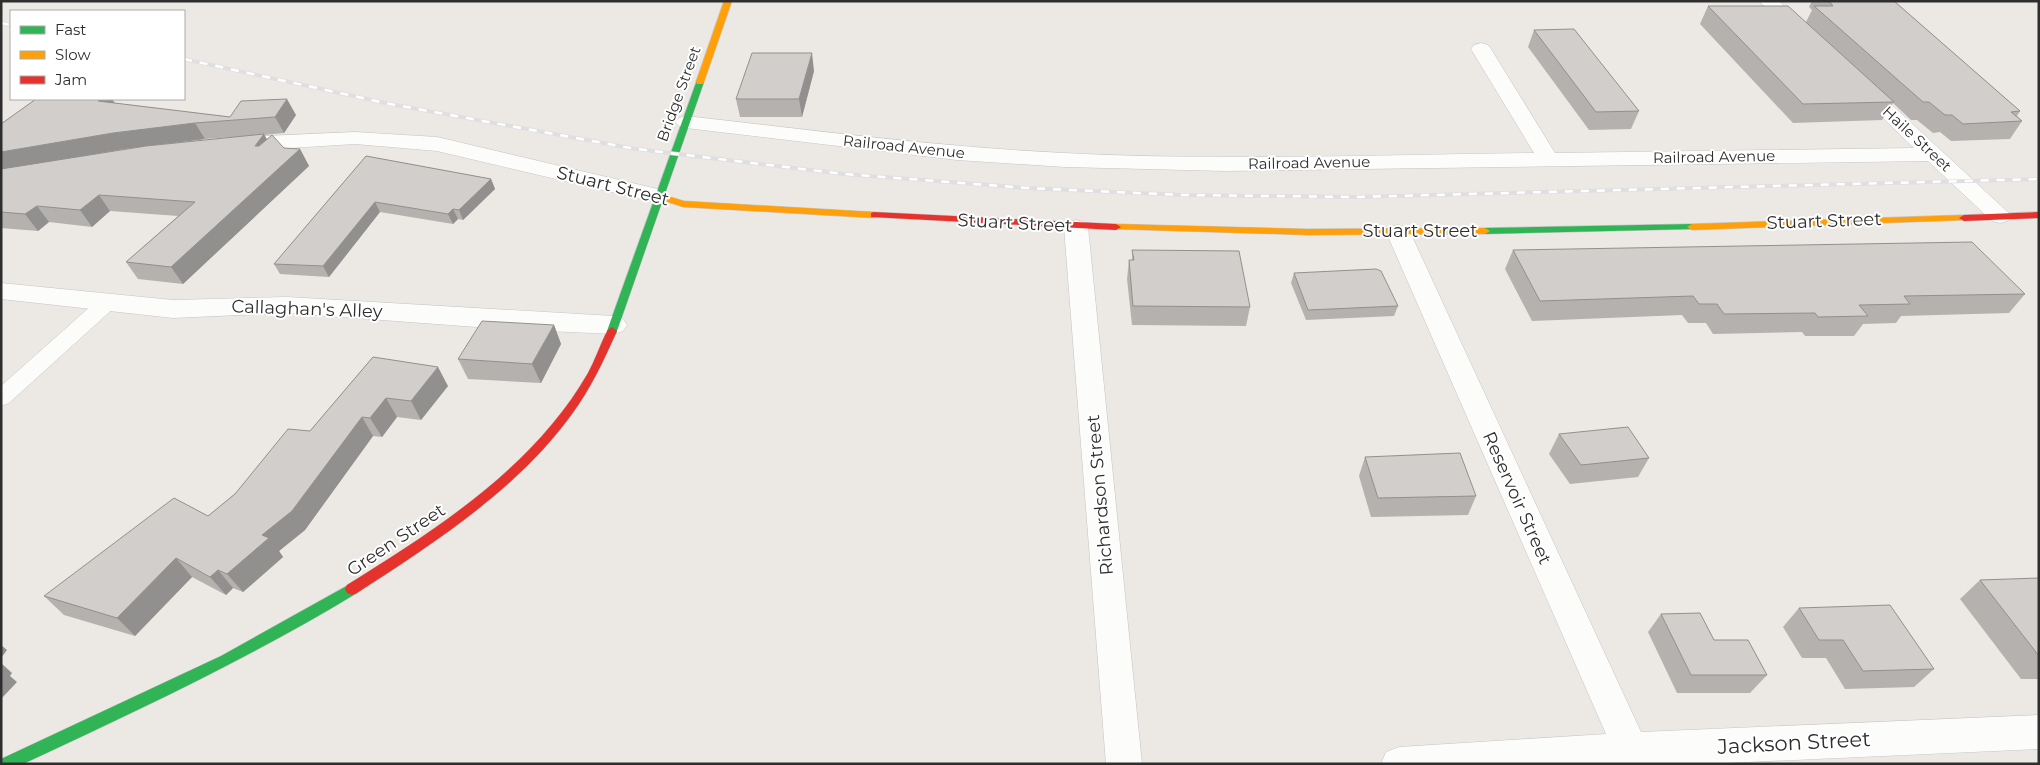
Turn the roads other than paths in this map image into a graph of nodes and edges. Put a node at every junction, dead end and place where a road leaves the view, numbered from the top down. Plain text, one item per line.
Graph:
1 (728, 1) edge
2 (1768, 1) edge
3 (1811, 41) edge
4 (1481, 49) dead end
5 (1847, 74) edge
6 (686, 122) junction
7 (222, 146) edge
8 (1933, 154) junction
9 (1549, 160) junction
10 (658, 196) junction
11 (2039, 215) edge
12 (2000, 216) junction
13 (1076, 227) junction
14 (1398, 232) junction
15 (1, 291) edge
16 (108, 302) junction
17 (614, 325) junction
18 (1, 398) edge
19 (2039, 732) edge
20 (1634, 757) edge
21 (6, 764) edge
22 (1124, 764) edge
23 (1399, 764) edge

1 - 6 street, Bridge Street
2 - 3 street
4 - 9 street
5 - 8 street, Haile Street
6 - 9 street, Railroad Avenue
6 - 10 street, Bridge Street
7 - 10 street, Stuart Street
8 - 9 street, Railroad Avenue
8 - 12 street, Haile Street
10 - 13 street, Stuart Street
10 - 17 street, Green Street
11 - 12 street, Stuart Street
12 - 14 street, Stuart Street
13 - 14 street, Stuart Street
13 - 22 street, Richardson Street
14 - 20 street, Reservoir Street
15 - 16 street, Callaghan's Alley
16 - 17 street, Callaghan's Alley
16 - 18 lane
17 - 21 street, Green Street
19 - 20 street, Jackson Street
20 - 23 street, Jackson Street

